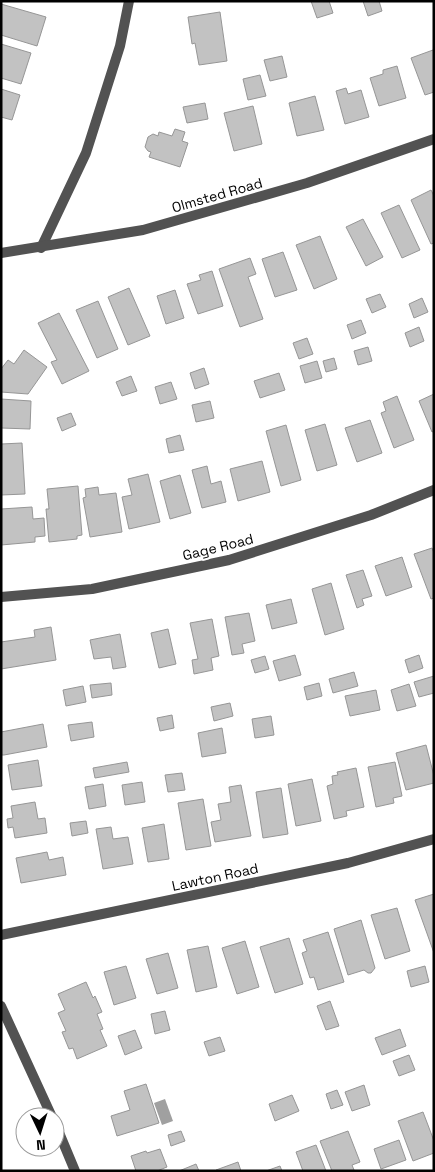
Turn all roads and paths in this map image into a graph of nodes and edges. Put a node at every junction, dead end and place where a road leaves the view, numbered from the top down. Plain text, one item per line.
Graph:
1 (130, 1) edge
2 (434, 139) edge
3 (41, 248) junction
4 (1, 253) edge
5 (434, 490) edge
6 (1, 597) edge
7 (434, 839) edge
8 (1, 935) edge
9 (1, 1006) edge
10 (47, 1107) edge
11 (65, 1146) edge
12 (75, 1171) edge

1 - 3 street
2 - 3 street, Olmsted Road
3 - 4 street, Olmsted Road
5 - 6 street, Gage Road
7 - 8 street, Lawton Road
9 - 10 street
11 - 12 street

